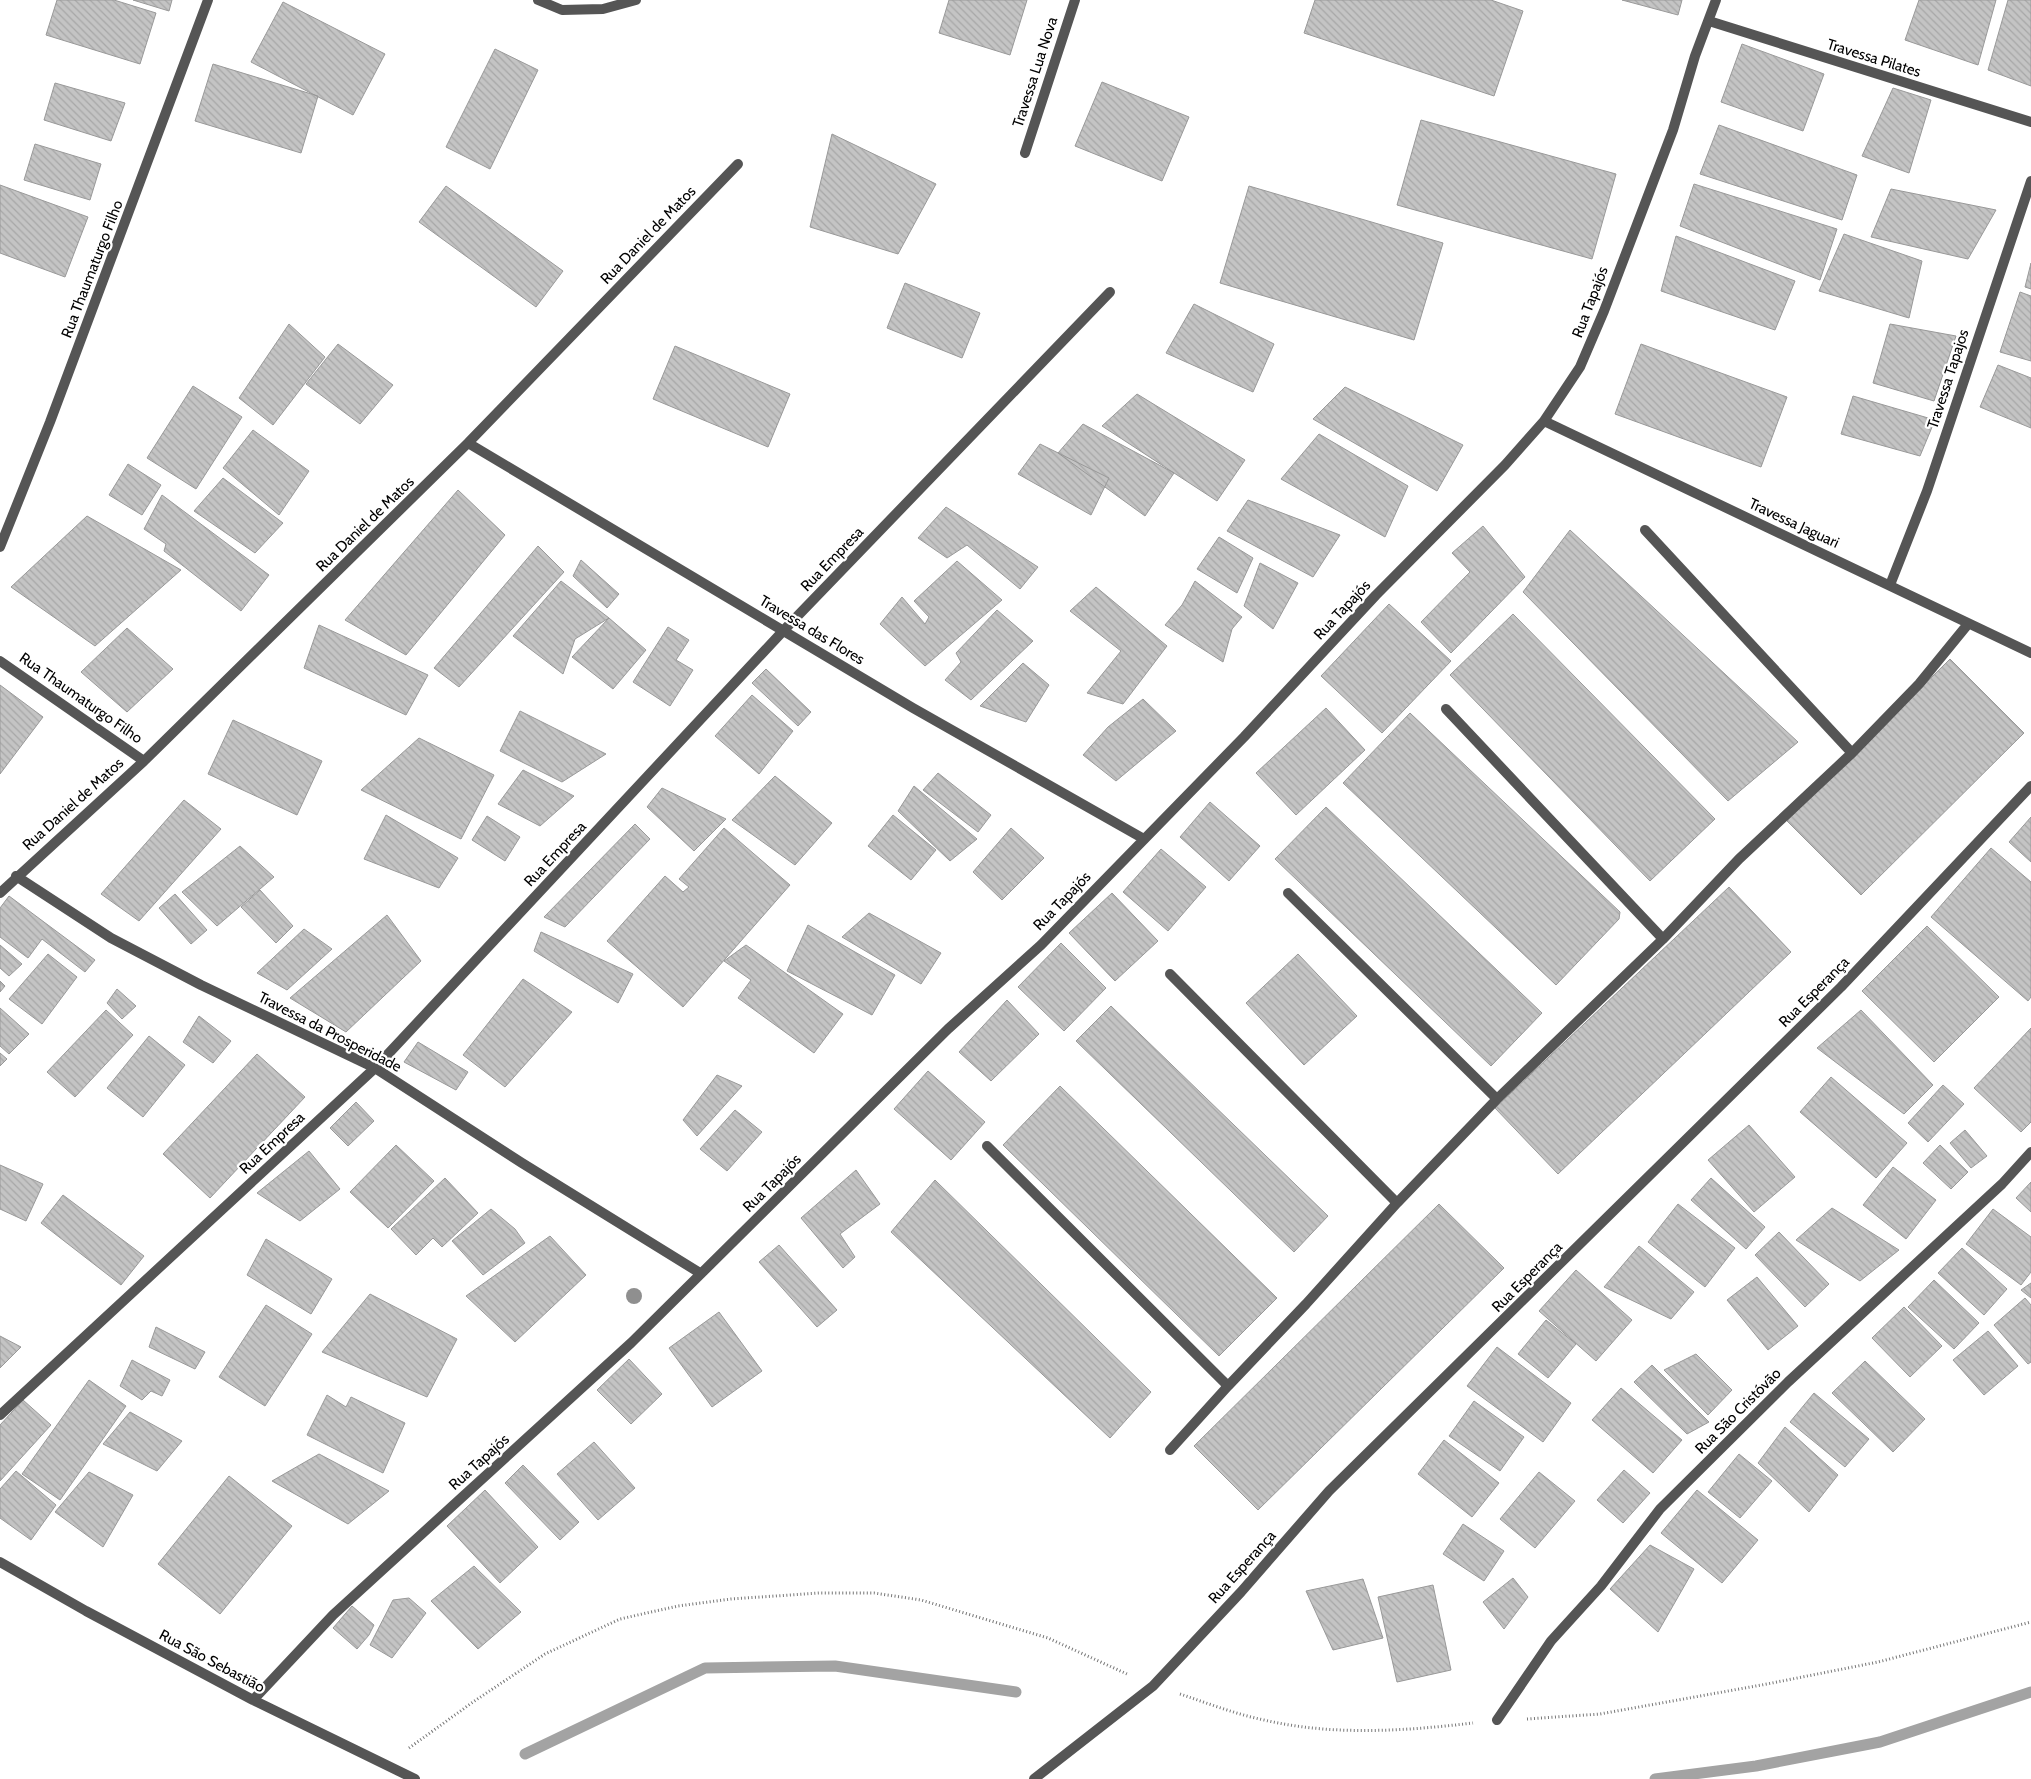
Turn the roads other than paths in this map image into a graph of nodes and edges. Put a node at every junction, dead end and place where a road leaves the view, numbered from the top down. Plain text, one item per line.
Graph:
1 (208, 0) edge
2 (538, 0) edge
3 (636, 0) edge
4 (1075, 0) edge
5 (1716, 0) edge
6 (1709, 21) junction
7 (2031, 122) edge
8 (1025, 153) dead end
9 (738, 164) dead end
10 (2031, 181) edge
11 (1110, 292) dead end
12 (1544, 421) junction
13 (468, 443) junction
14 (1645, 530) dead end
15 (0, 547) edge
16 (1890, 585) junction
17 (1968, 624) junction
18 (784, 630) junction
19 (2031, 653) edge
20 (0, 661) edge
21 (1446, 709) dead end
22 (1852, 753) junction
23 (144, 761) junction
24 (2031, 786) edge
25 (1144, 839) junction
26 (16, 876) junction
27 (0, 893) edge
28 (1288, 893) dead end
29 (1664, 939) junction
30 (1170, 974) dead end
31 (375, 1068) junction
32 (1497, 1099) junction
33 (987, 1146) dead end
34 (2031, 1152) edge
35 (1397, 1202) junction
36 (700, 1273) junction
37 (1228, 1386) junction
38 (0, 1415) edge
39 (1170, 1450) dead end
40 (0, 1562) edge
41 (253, 1700) junction
42 (1498, 1720) road end
43 (415, 1779) edge
44 (1034, 1779) edge

1 - 15 street, Rua Thaumaturgo Filho
2 - 3 street
4 - 8 street, Travessa Lua Nova
5 - 6 street, Rua Tapajós
6 - 7 street, Travessa Pilates
6 - 12 street, Rua Tapajós
9 - 13 street, Rua Daniel de Matos
10 - 16 street, Travessa Tapajos
11 - 18 street, Rua Empresa
12 - 16 street, Travessa Jaguari
12 - 25 street, Rua Tapajós
13 - 18 street, Travessa das Flores
13 - 23 street, Rua Daniel de Matos
14 - 22 street
16 - 17 street, Travessa Jaguari
17 - 19 street, Travessa Jaguari
17 - 22 street
18 - 25 street, Travessa das Flores
18 - 31 street, Rua Empresa
20 - 23 street, Rua Thaumaturgo Filho
21 - 29 street
22 - 29 street
23 - 26 street, Rua Daniel de Matos
24 - 44 street, Rua Esperança
25 - 36 street, Rua Tapajós
26 - 27 street, Rua Daniel de Matos
26 - 31 street, Travessa da Prosperidade
28 - 32 street
29 - 32 street
30 - 35 street
31 - 36 street, Travessa da Prosperidade
31 - 38 street, Rua Empresa
32 - 35 street
33 - 37 street
34 - 42 street, Rua São Cristóvão
35 - 37 street
36 - 41 street, Rua Tapajós
37 - 39 street
40 - 41 street, Rua São Sebastião
41 - 43 street, Rua São Sebastião

